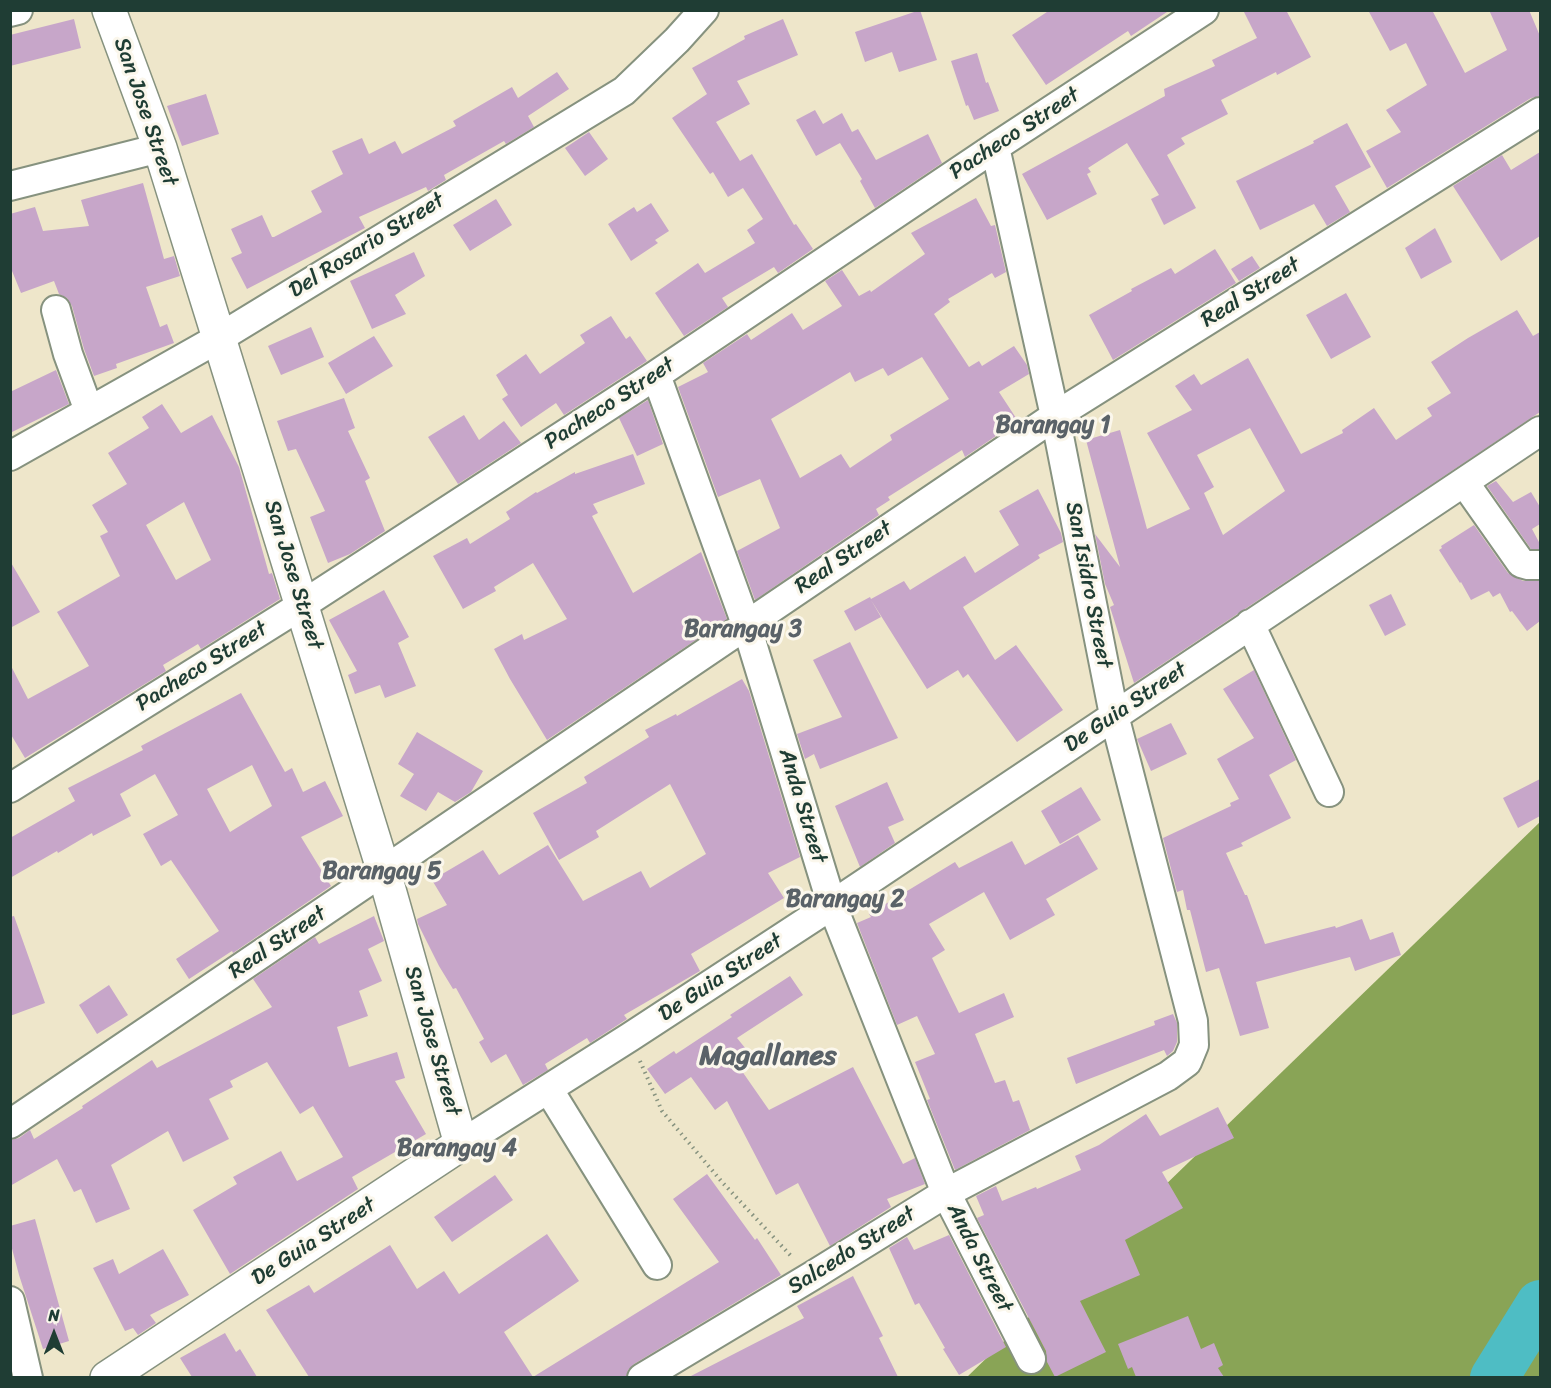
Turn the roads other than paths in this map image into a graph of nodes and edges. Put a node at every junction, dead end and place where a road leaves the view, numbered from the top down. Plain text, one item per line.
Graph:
1 (18, 10) edge
2 (109, 10) edge
3 (704, 10) edge
4 (1204, 10) edge
5 (10, 12) edge
6 (1540, 112) edge
7 (995, 147) junction
8 (160, 148) junction
9 (10, 186) edge
10 (56, 310) dead end
11 (219, 338) junction
12 (656, 375) junction
13 (89, 411) junction
14 (1055, 416) junction
15 (1540, 431) edge
16 (10, 456) edge
17 (1464, 482) junction
18 (1540, 565) edge
19 (302, 604) junction
20 (746, 624) junction
21 (1250, 624) junction
22 (1114, 715) junction
23 (10, 788) edge
24 (1329, 792) dead end
25 (384, 872) junction
26 (832, 905) junction
27 (1193, 1022) joint
28 (549, 1090) junction
29 (10, 1124) edge
30 (461, 1144) junction
31 (946, 1193) junction
32 (657, 1265) dead end
33 (10, 1301) edge
34 (1031, 1359) dead end
35 (28, 1377) edge
36 (107, 1377) edge
37 (642, 1377) edge

1 - 5 street
2 - 8 main road, San Jose Street
3 - 11 street, Del Rosario Street
4 - 7 street, Pacheco Street
6 - 14 street, Real Street
7 - 12 street, Pacheco Street
7 - 14 street, San Isidro Street
8 - 9 street
8 - 11 main road, San Jose Street
10 - 13 street
11 - 13 street, Del Rosario Street
11 - 19 main road, San Jose Street
12 - 19 street, Pacheco Street
12 - 20 street, Anda Street
13 - 16 street, Del Rosario Street
14 - 20 street, Real Street
14 - 22 street, San Isidro Street
15 - 17 street, De Guia Street
17 - 18 street
17 - 21 street, De Guia Street
19 - 23 street, Pacheco Street
19 - 25 main road, San Jose Street
20 - 25 street, Real Street
20 - 26 street, Anda Street
21 - 22 street, De Guia Street
21 - 24 street
22 - 26 street, De Guia Street
22 - 27 street, San Isidro Street
25 - 29 street, Real Street
25 - 30 main road, San Jose Street
26 - 28 street, De Guia Street
26 - 31 street, Anda Street
27 - 31 street, Salcedo Street
28 - 30 street, De Guia Street
28 - 32 street
30 - 36 main road, De Guia Street
31 - 34 street, Anda Street
31 - 37 street, Salcedo Street
33 - 35 street

